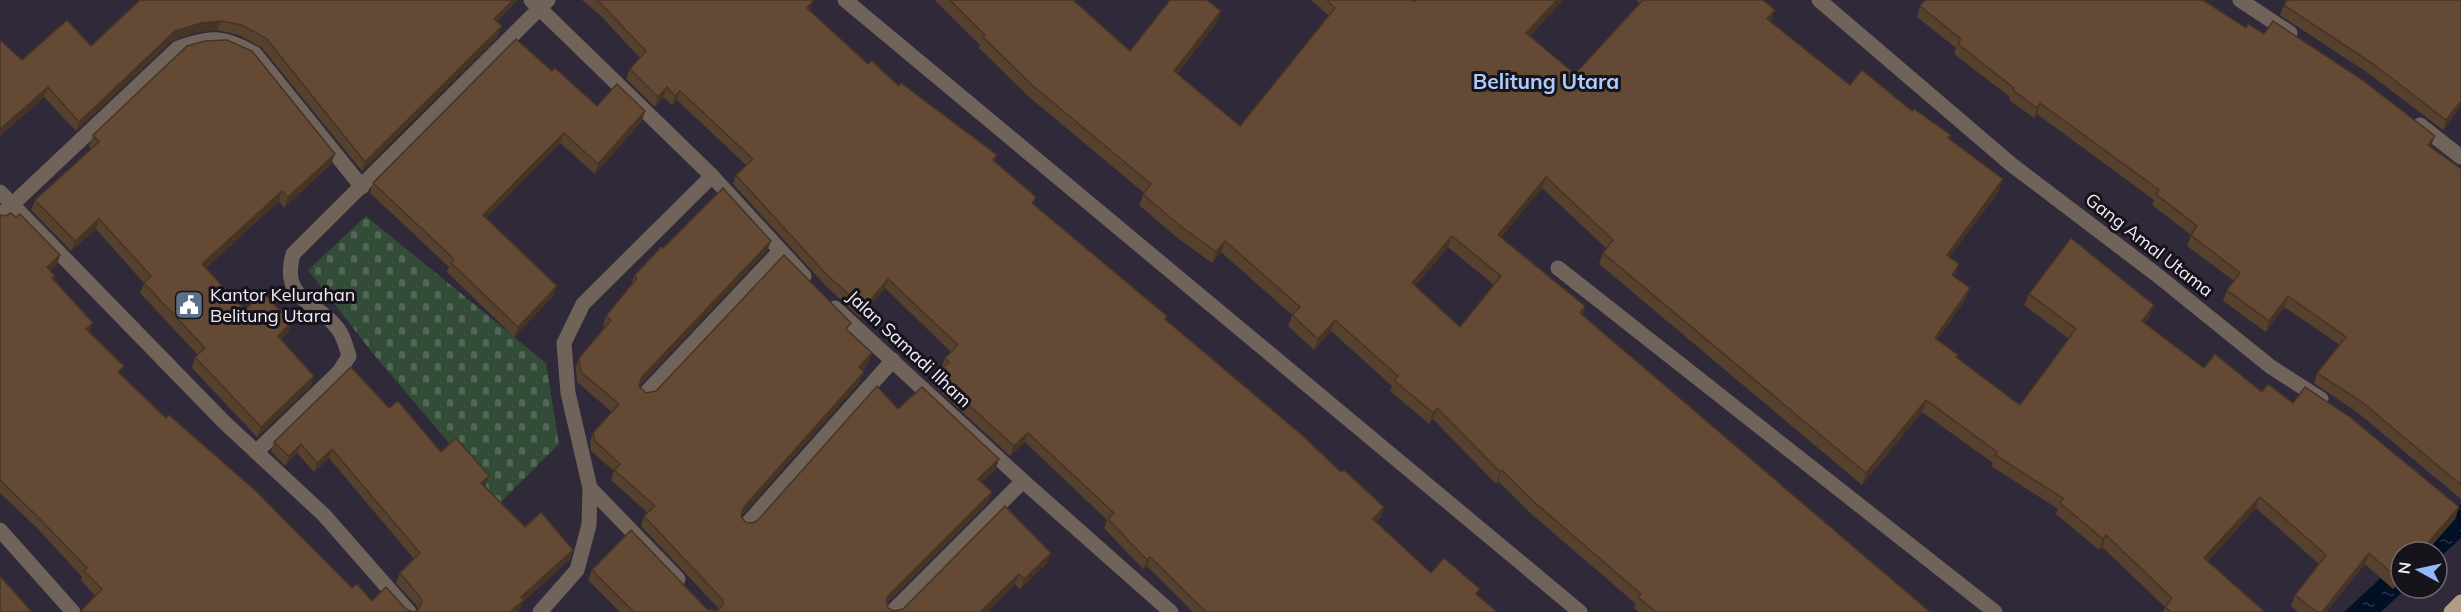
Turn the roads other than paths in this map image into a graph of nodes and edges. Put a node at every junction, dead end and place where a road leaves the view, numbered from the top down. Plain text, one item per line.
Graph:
1 (845, 0) edge
2 (1820, 0) edge
3 (2240, 0) edge
4 (540, 3) edge
5 (2306, 44) edge
6 (2408, 116) edge
7 (2461, 157) edge
8 (712, 176) junction
9 (362, 187) junction
10 (0, 192) edge
11 (13, 205) junction
12 (0, 216) edge
13 (780, 251) junction
14 (1558, 268) dead end
15 (893, 360) junction
16 (645, 394) edge
17 (2334, 408) edge
18 (256, 452) junction
19 (1023, 481) junction
20 (590, 488) junction
21 (747, 524) edge
22 (0, 530) edge
23 (686, 587) edge
24 (2461, 602) edge
25 (73, 612) edge
26 (410, 612) edge
27 (540, 612) edge
28 (892, 612) edge
29 (1171, 612) edge
30 (1580, 612) edge
31 (1995, 612) edge
32 (2451, 612) edge

1 - 30 street
2 - 17 street, Gang Amal Utama
3 - 5 street
4 - 8 street, Jalan Samadi Ilham
4 - 9 street
6 - 7 street
8 - 13 street, Jalan Samadi Ilham
8 - 20 street
9 - 11 street
9 - 18 street
10 - 11 street
11 - 12 street
11 - 18 street
13 - 15 street, Jalan Samadi Ilham
13 - 16 street
14 - 31 street
15 - 19 street, Jalan Samadi Ilham
15 - 21 street
18 - 26 street
19 - 28 street
19 - 29 street, Jalan Samadi Ilham
20 - 23 street
20 - 27 street
22 - 25 street
24 - 32 main road

